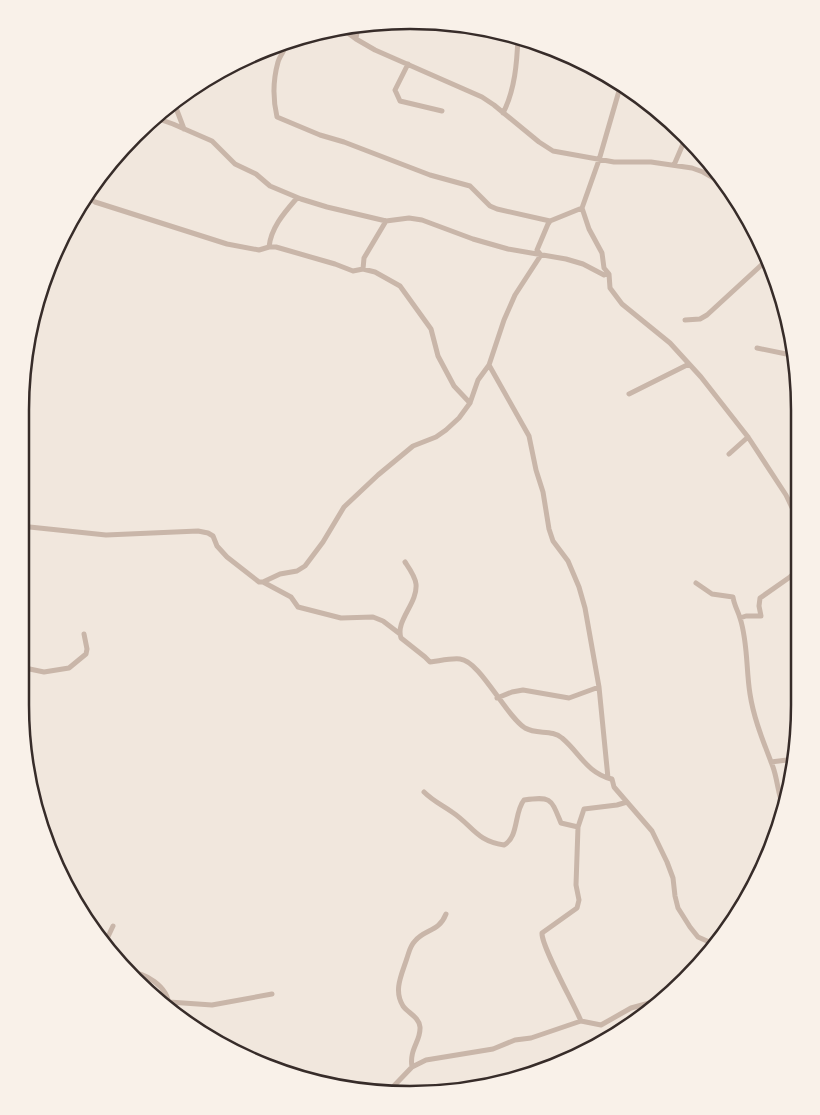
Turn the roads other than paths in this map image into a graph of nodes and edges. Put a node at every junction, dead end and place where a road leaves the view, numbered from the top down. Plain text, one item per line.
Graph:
1 (357, 33) edge
2 (349, 34) edge
3 (356, 39) junction
4 (517, 44) edge
5 (286, 50) edge
6 (408, 64) junction
7 (619, 91) edge
8 (177, 109) edge
9 (442, 111) dead end
10 (503, 113) junction
11 (162, 121) edge
12 (184, 130) junction
13 (683, 144) edge
14 (599, 160) junction
15 (674, 165) junction
16 (710, 176) edge
17 (297, 198) junction
18 (92, 200) edge
19 (582, 208) junction
20 (386, 221) junction
21 (550, 221) junction
22 (269, 247) junction
23 (541, 256) junction
24 (762, 264) edge
25 (364, 269) junction
26 (608, 273) junction
27 (685, 320) dead end
28 (757, 348) dead end
29 (787, 354) edge
30 (689, 364) junction
31 (489, 365) junction
32 (629, 394) dead end
33 (470, 403) junction
34 (748, 438) junction
35 (729, 454) dead end
36 (791, 505) edge
37 (29, 527) edge
38 (405, 562) dead end
39 (791, 576) edge
40 (263, 582) junction
41 (696, 583) dead end
42 (740, 618) junction
43 (84, 634) dead end
44 (400, 634) junction
45 (29, 669) edge
46 (599, 687) junction
47 (497, 698) junction
48 (787, 760) edge
49 (771, 762) junction
50 (612, 779) junction
51 (424, 792) dead end
52 (779, 798) edge
53 (627, 802) junction
54 (578, 826) junction
55 (446, 914) dead end
56 (113, 926) dead end
57 (108, 937) edge
58 (708, 942) edge
59 (138, 973) edge
60 (272, 994) dead end
61 (165, 997) edge
62 (648, 1002) edge
63 (174, 1004) edge
64 (581, 1020) junction
65 (412, 1067) junction
66 (394, 1085) edge

1 - 3 street
2 - 3 street
3 - 6 street
4 - 10 street
5 - 21 street
6 - 9 street
6 - 10 street
7 - 14 street
8 - 12 street
10 - 14 street
11 - 12 street
12 - 17 street
13 - 15 street
14 - 15 street
14 - 19 street
15 - 16 street
17 - 20 street
17 - 22 street
18 - 22 street
19 - 21 street
19 - 26 street
20 - 23 street
20 - 25 street
21 - 23 street
22 - 25 street
23 - 26 street
23 - 31 street
24 - 27 street
25 - 33 street
26 - 30 street
28 - 29 street
30 - 32 street
30 - 34 street
31 - 33 street
31 - 46 street
33 - 40 street
34 - 35 street
34 - 36 street
37 - 40 street
38 - 44 street
39 - 42 street
40 - 44 street
41 - 42 street
42 - 49 street
43 - 45 street
44 - 47 street
46 - 47 street
46 - 50 street
47 - 50 street
48 - 49 street
49 - 52 street
50 - 53 street
51 - 54 street
53 - 54 street
53 - 58 street
54 - 64 street
55 - 65 street
56 - 57 street
59 - 61 street
60 - 63 street
62 - 64 street
64 - 65 street
65 - 66 street

